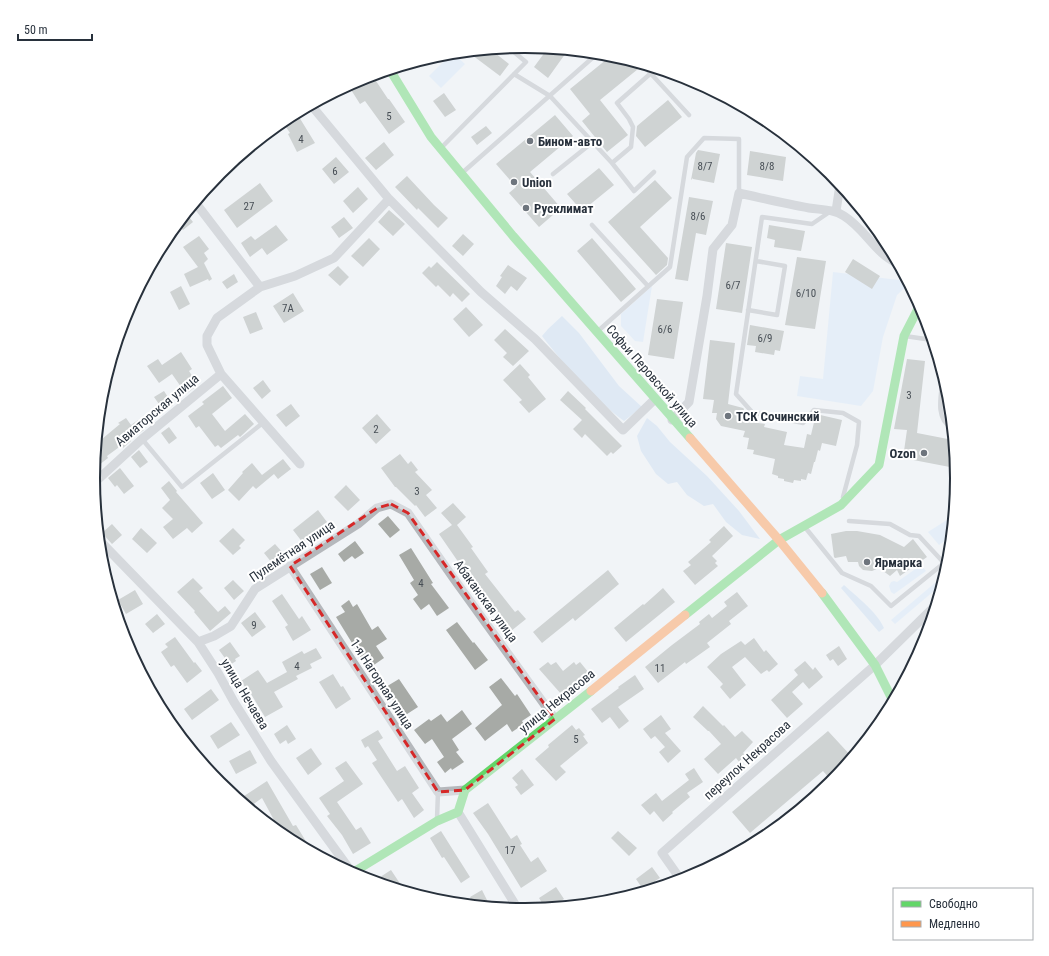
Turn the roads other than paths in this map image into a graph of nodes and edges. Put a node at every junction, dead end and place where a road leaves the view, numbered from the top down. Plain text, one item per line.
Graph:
1 (515, 53) edge
2 (592, 59) edge
3 (393, 74) edge
4 (514, 74) junction
5 (650, 74) joint
6 (550, 96) junction
7 (315, 109) edge
8 (689, 115) dead end
9 (593, 142) junction
10 (441, 148) junction
11 (612, 163) junction
12 (654, 172) dead end
13 (462, 173) junction
14 (553, 174) dead end
15 (838, 192) edge
16 (739, 193) junction
17 (389, 199) junction
18 (198, 206) edge
19 (834, 211) junction
20 (592, 225) dead end
21 (887, 257) edge
22 (756, 261) junction
23 (648, 286) junction
24 (260, 287) junction
25 (748, 310) junction
26 (916, 313) edge
27 (597, 333) junction
28 (904, 336) junction
29 (926, 339) edge
30 (222, 374) junction
31 (941, 396) edge
32 (655, 399) junction
33 (672, 420) junction
34 (264, 422) junction
35 (946, 423) edge
36 (142, 439) junction
37 (300, 464) dead end
38 (100, 478) edge
39 (391, 504) joint
40 (841, 505) junction
41 (849, 520) dead end
42 (804, 526) junction
43 (779, 540) junction
44 (107, 554) edge
45 (941, 559) edge
46 (290, 566) junction
47 (939, 569) edge
48 (927, 613) edge
49 (198, 642) junction
50 (875, 665) junction
51 (890, 695) edge
52 (556, 719) junction
53 (465, 790) junction
54 (438, 792) junction
55 (458, 812) junction
56 (437, 820) junction
57 (345, 863) edge
58 (358, 869) edge
59 (677, 874) edge
60 (514, 903) edge

1 - 4 lane
2 - 6 lane
3 - 10 street, Софьи Перовской улица
4 - 6 lane
4 - 10 lane
5 - 8 lane
5 - 11 lane
6 - 9 lane
6 - 13 lane
7 - 17 street
9 - 11 lane
9 - 14 lane
10 - 13 street, Софьи Перовской улица
11 - 12 lane
13 - 27 street, Софьи Перовской улица
15 - 19 street
16 - 19 street
16 - 23 lane
16 - 33 street
17 - 24 street
17 - 32 street
18 - 24 street
19 - 21 street
19 - 22 lane
20 - 23 lane
22 - 25 lane
22 - 25 lane
23 - 27 lane
24 - 30 street
25 - 40 lane
26 - 28 street, улица Некрасова
27 - 32 street, Софьи Перовской улица
28 - 29 lane
28 - 40 street, улица Некрасова
30 - 34 street
30 - 36 street, Авиаторская улица
31 - 35 lane
32 - 33 street, Софьи Перовской улица
33 - 43 street, Софьи Перовской улица
34 - 36 lane
34 - 37 street
36 - 38 street, Авиаторская улица
39 - 46 street, Пулемётная улица
39 - 52 street, Абаканская улица
40 - 42 street, улица Некрасова
41 - 45 lane
42 - 43 street, улица Некрасова
42 - 47 lane
43 - 50 street, Софьи Перовской улица
43 - 52 street, улица Некрасова
44 - 49 street, улица Нечаева
46 - 49 street, Пулемётная улица
46 - 54 street, 1-я Нагорная улица
48 - 50 street
49 - 57 street, улица Нечаева
50 - 51 street, Софьи Перовской улица
50 - 59 street, переулок Некрасова
52 - 53 street, улица Некрасова
53 - 54 street
53 - 55 street
54 - 56 lane
55 - 56 street
55 - 60 street
56 - 58 street

